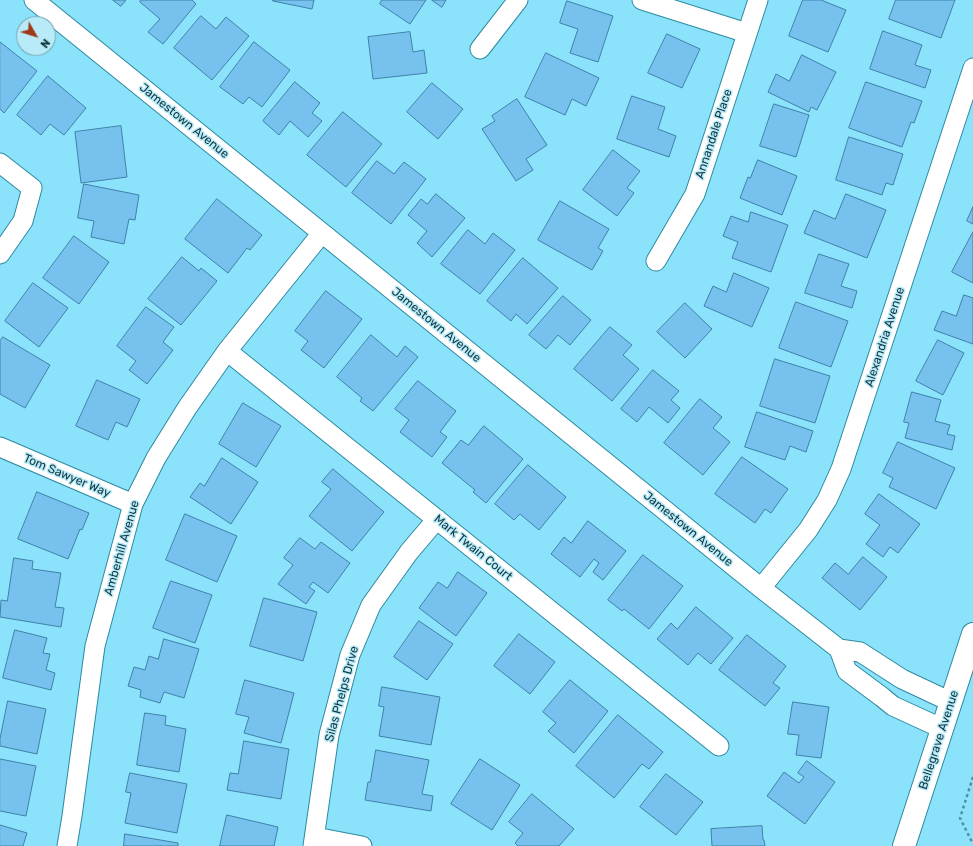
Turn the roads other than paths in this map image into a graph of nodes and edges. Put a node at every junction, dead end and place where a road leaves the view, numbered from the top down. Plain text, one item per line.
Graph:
1 (34, 0) edge
2 (518, 0) edge
3 (642, 0) edge
4 (758, 0) edge
5 (747, 33) junction
6 (480, 49) dead end
7 (973, 68) edge
8 (0, 163) edge
9 (322, 233) junction
10 (0, 254) edge
11 (656, 261) dead end
12 (227, 351) junction
13 (0, 447) edge
14 (133, 504) junction
15 (436, 519) junction
16 (761, 588) junction
17 (973, 634) edge
18 (839, 649) junction
19 (951, 702) junction
20 (942, 729) junction
21 (719, 746) dead end
22 (314, 842) edge
23 (67, 846) edge
24 (362, 846) edge
25 (904, 846) edge

1 - 9 street, Jamestown Avenue
2 - 6 street
3 - 5 street
4 - 5 street, Annandale Place
5 - 11 street, Annandale Place
7 - 16 street, Alexandria Avenue
8 - 10 street
9 - 12 street, Amberhill Avenue
9 - 16 street, Jamestown Avenue
12 - 14 street, Amberhill Avenue
12 - 15 street, Mark Twain Court
13 - 14 street, Tom Sawyer Way
14 - 23 street, Amberhill Avenue
15 - 21 street, Mark Twain Court
15 - 22 street, Silas Phelps Drive
16 - 18 street, Jamestown Avenue
17 - 19 main road, Bellegrave Avenue
18 - 19 street, Jamestown Avenue
18 - 20 street
19 - 20 main road, Bellegrave Avenue
20 - 25 main road, Bellegrave Avenue
22 - 24 street

